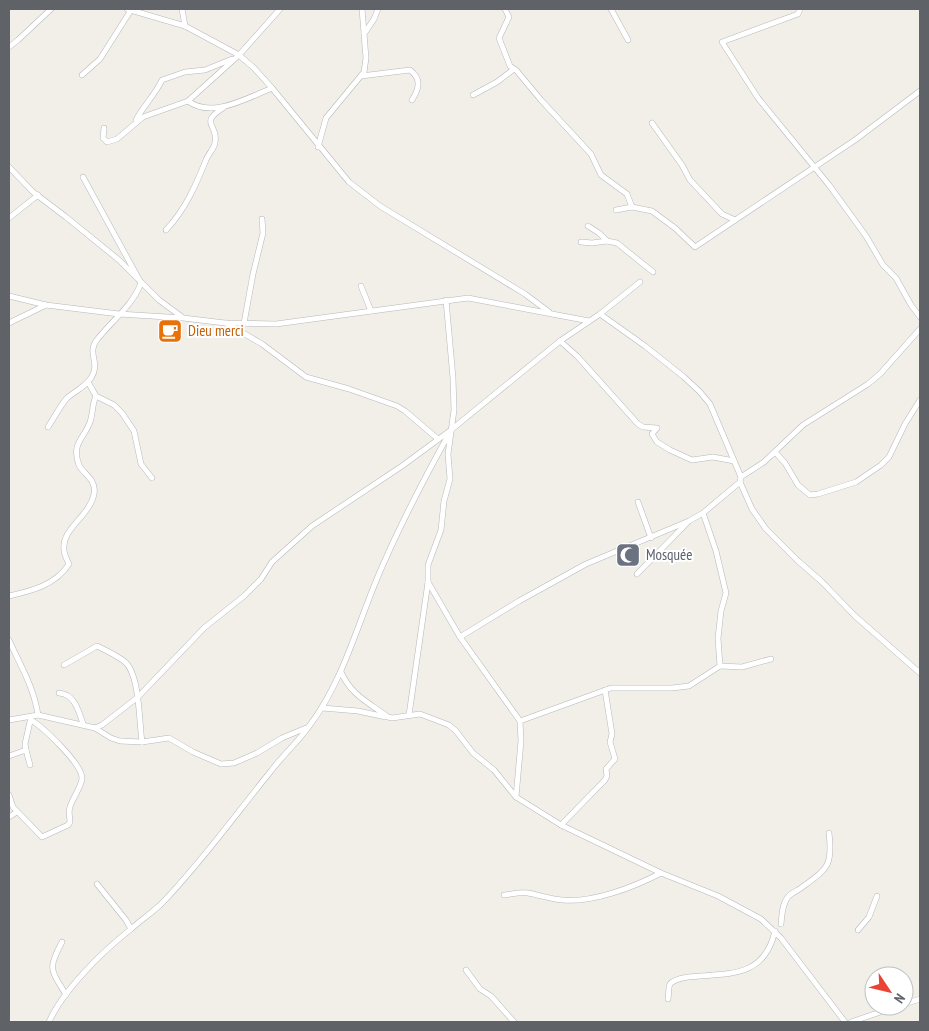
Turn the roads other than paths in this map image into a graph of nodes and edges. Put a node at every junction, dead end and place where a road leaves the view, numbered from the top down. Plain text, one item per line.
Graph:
1 (51, 9) edge
2 (131, 9) edge
3 (182, 9) edge
4 (279, 9) edge
5 (362, 9) edge
6 (378, 9) edge
7 (505, 9) edge
8 (611, 9) edge
9 (800, 9) edge
10 (185, 26) junction
11 (364, 34) junction
12 (628, 40) dead end
13 (9, 47) edge
14 (239, 55) junction
15 (514, 69) junction
16 (82, 75) dead end
17 (361, 76) junction
18 (272, 88) junction
19 (920, 91) edge
20 (473, 95) dead end
21 (188, 100) junction
22 (412, 100) dead end
23 (227, 105) junction
24 (135, 122) junction
25 (652, 123) dead end
26 (104, 128) dead end
27 (318, 147) junction
28 (814, 166) junction
29 (9, 168) edge
30 (83, 176) dead end
31 (38, 196) junction
32 (632, 207) junction
33 (616, 210) dead end
34 (9, 218) edge
35 (262, 219) dead end
36 (735, 220) junction
37 (588, 226) dead end
38 (166, 230) dead end
39 (607, 240) junction
40 (581, 242) dead end
41 (122, 247) junction
42 (119, 260) junction
43 (654, 272) dead end
44 (640, 282) dead end
45 (140, 283) junction
46 (361, 286) dead end
47 (9, 296) edge
48 (446, 300) junction
49 (46, 305) junction
50 (371, 311) junction
51 (550, 313) junction
52 (119, 314) junction
53 (600, 314) junction
54 (920, 317) edge
55 (183, 318) junction
56 (589, 321) junction
57 (9, 323) edge
58 (226, 323) junction
59 (244, 323) junction
60 (920, 329) edge
61 (560, 341) junction
62 (88, 382) junction
63 (96, 396) junction
64 (920, 400) edge
65 (48, 427) dead end
66 (451, 430) junction
67 (438, 439) junction
68 (734, 461) junction
69 (764, 462) junction
70 (152, 478) dead end
71 (740, 479) junction
72 (638, 502) dead end
73 (703, 513) junction
74 (689, 521) junction
75 (651, 538) junction
76 (637, 574) dead end
77 (428, 582) junction
78 (9, 596) edge
79 (460, 637) junction
80 (9, 640) edge
81 (771, 659) dead end
82 (64, 665) dead end
83 (720, 666) junction
84 (341, 672) junction
85 (920, 673) edge
86 (605, 690) junction
87 (59, 693) dead end
88 (138, 697) junction
89 (322, 708) junction
90 (38, 715) junction
91 (409, 715) junction
92 (388, 717) junction
93 (31, 718) junction
94 (9, 720) edge
95 (520, 721) junction
96 (83, 724) junction
97 (309, 727) junction
98 (95, 728) junction
99 (142, 742) junction
100 (26, 750) junction
101 (9, 756) edge
102 (30, 765) dead end
103 (9, 795) edge
104 (516, 797) junction
105 (17, 812) junction
106 (9, 817) edge
107 (561, 825) junction
108 (829, 834) dead end
109 (661, 873) junction
110 (97, 884) dead end
111 (504, 895) dead end
112 (876, 896) dead end
113 (781, 924) dead end
114 (131, 929) junction
115 (858, 930) dead end
116 (775, 931) junction
117 (62, 942) dead end
118 (466, 970) dead end
119 (66, 995) junction
120 (668, 999) dead end
121 (869, 1016) edge
122 (51, 1021) edge
123 (514, 1022) edge
124 (845, 1022) edge
125 (851, 1022) edge

1 - 13 street
2 - 10 street
2 - 16 street
3 - 10 street
4 - 14 street
5 - 11 street
6 - 11 street
7 - 15 street
8 - 12 street
9 - 28 street
10 - 14 street
11 - 17 street
14 - 18 street
14 - 21 street
14 - 24 street
15 - 20 street
15 - 32 street
17 - 22 street
17 - 27 street
18 - 23 street
18 - 27 street
19 - 28 street
21 - 23 street
21 - 24 street
23 - 38 street
24 - 26 street
25 - 36 street
27 - 51 street
28 - 36 street
28 - 54 street
29 - 31 street
30 - 41 street
31 - 34 street
31 - 42 street
32 - 33 street
32 - 36 street
35 - 59 street
37 - 39 street
39 - 40 street
39 - 43 street
41 - 42 street
41 - 45 street
42 - 45 street
44 - 53 street
45 - 52 street
45 - 55 street
46 - 50 street
47 - 49 street
48 - 50 street
48 - 51 street
48 - 66 street
49 - 52 street
49 - 57 street
50 - 59 street
51 - 56 street
52 - 55 street
52 - 62 street
53 - 56 street
53 - 68 street
55 - 58 street
56 - 61 street
58 - 59 street
58 - 67 street
60 - 69 street
61 - 66 street
61 - 68 street
62 - 63 street
62 - 65 street
63 - 70 street
63 - 78 street
64 - 69 street
66 - 67 street
66 - 77 street
66 - 84 street
67 - 88 street
68 - 71 street
69 - 71 street
71 - 73 street
71 - 85 street
72 - 75 street
73 - 74 street
73 - 83 street
74 - 75 street
74 - 76 street
75 - 79 street
77 - 79 street
77 - 91 street
79 - 95 street
80 - 90 street
81 - 83 street
82 - 88 street
83 - 86 street
84 - 89 street
84 - 92 street
86 - 95 street
86 - 107 street
87 - 96 street
88 - 98 street
88 - 99 street
89 - 92 street
89 - 97 street
90 - 93 street
90 - 96 street
91 - 92 street
91 - 104 street
93 - 94 street
93 - 100 street
93 - 105 street
95 - 104 street
96 - 98 street
97 - 99 street
97 - 114 street
98 - 99 street
100 - 101 street
100 - 102 street
103 - 105 street
104 - 107 street
105 - 106 street
107 - 109 street
108 - 113 street
109 - 111 street
109 - 116 street
110 - 114 street
112 - 115 street
114 - 119 street
116 - 120 street
116 - 124 street
117 - 119 street
118 - 123 street
119 - 122 street
121 - 125 street

